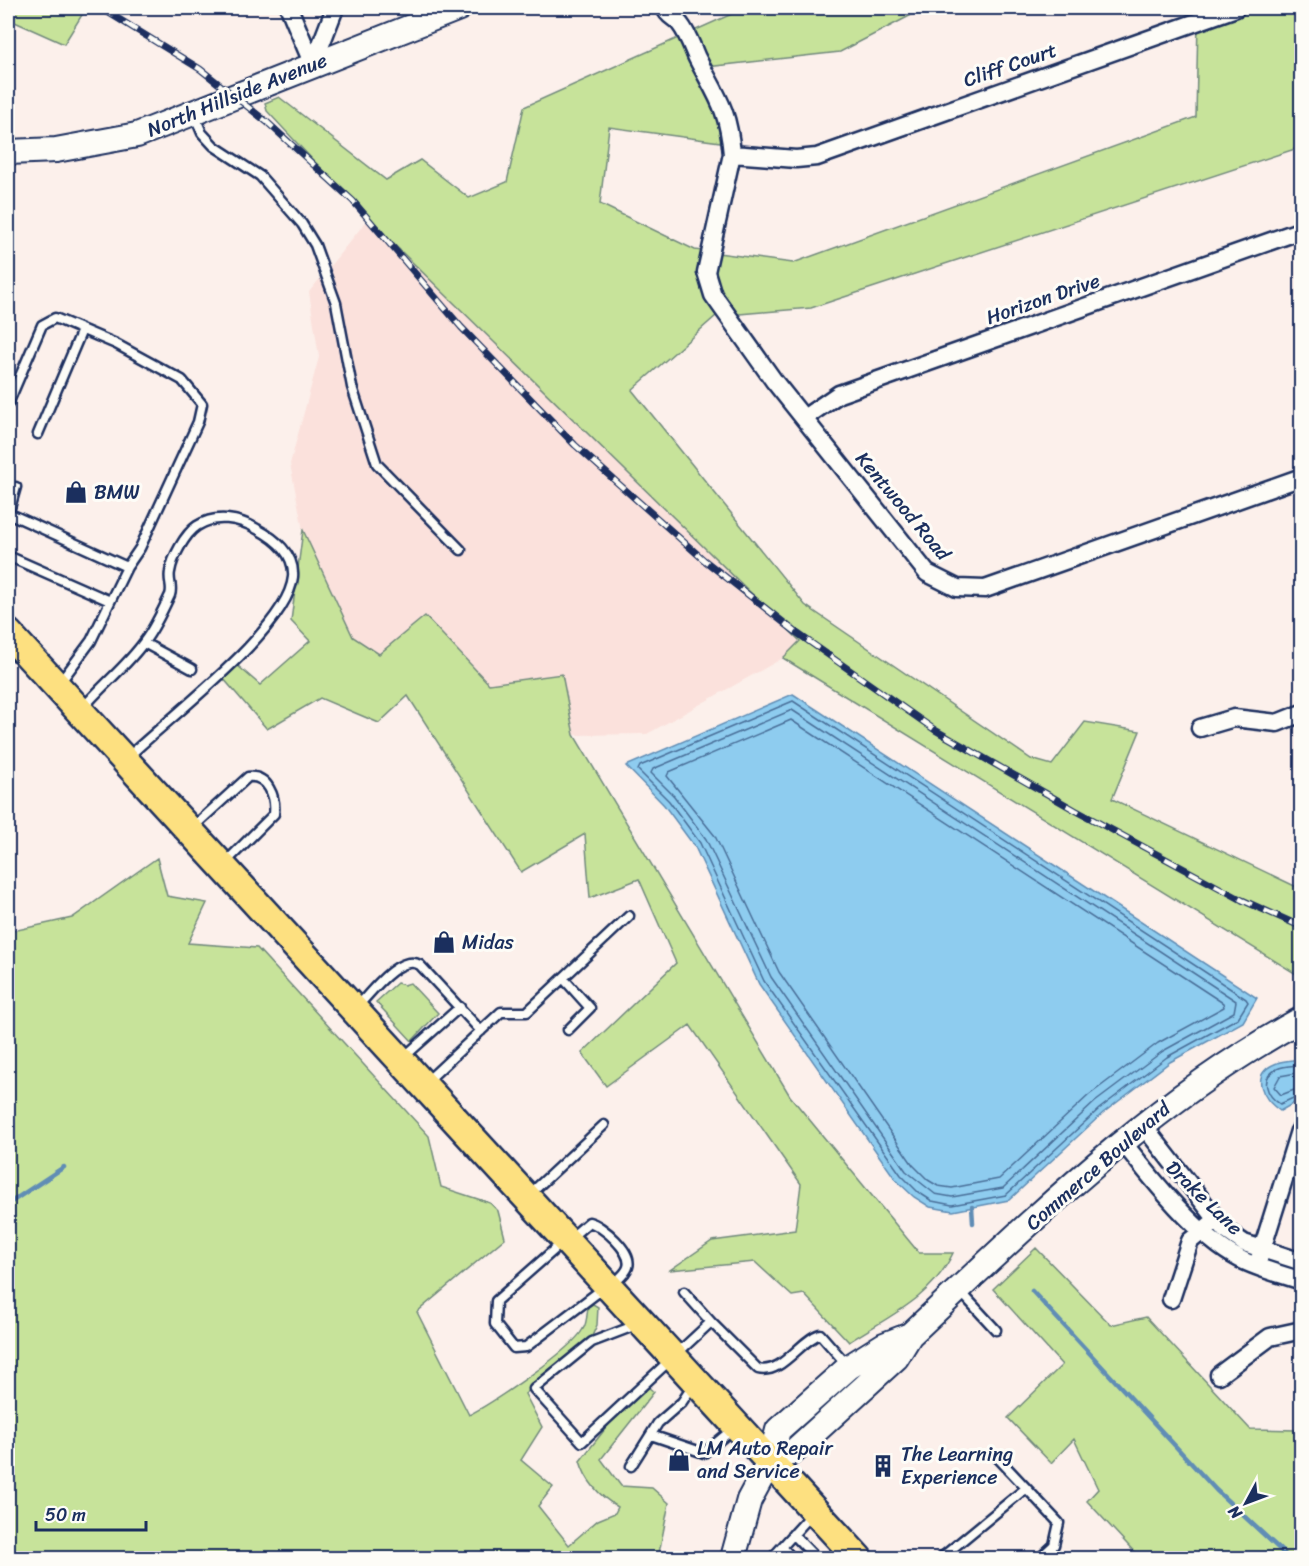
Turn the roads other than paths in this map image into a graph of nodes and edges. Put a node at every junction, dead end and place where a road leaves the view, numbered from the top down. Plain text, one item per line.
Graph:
1 (289, 8) edge
2 (335, 8) edge
3 (459, 8) edge
4 (665, 8) edge
5 (1236, 8) edge
6 (681, 15) edge
7 (313, 65) junction
8 (194, 114) junction
9 (8, 152) edge
10 (732, 154) junction
11 (1302, 230) edge
12 (82, 330) junction
13 (8, 404) edge
14 (804, 418) junction
15 (38, 434) dead end
16 (1302, 477) edge
17 (16, 487) dead end
18 (8, 514) edge
19 (461, 550) dead end
20 (8, 556) edge
21 (126, 567) junction
22 (110, 601) junction
23 (8, 633) edge
24 (144, 643) junction
25 (192, 669) dead end
26 (57, 687) junction
27 (80, 712) junction
28 (1302, 713) edge
29 (1200, 728) dead end
30 (124, 760) junction
31 (188, 831) junction
32 (222, 867) junction
33 (628, 916) dead end
34 (563, 978) junction
35 (459, 1007) junction
36 (354, 1010) junction
37 (1302, 1019) edge
38 (568, 1030) dead end
39 (481, 1031) junction
40 (400, 1060) junction
41 (423, 1085) junction
42 (604, 1125) dead end
43 (1143, 1125) junction
44 (1299, 1131) dead end
45 (1122, 1141) junction
46 (526, 1197) junction
47 (1217, 1221) junction
48 (1202, 1231) junction
49 (566, 1240) junction
50 (1259, 1258) junction
51 (1302, 1262) edge
52 (1302, 1281) edge
53 (608, 1286) junction
54 (959, 1289) junction
55 (684, 1292) dead end
56 (1171, 1299) dead end
57 (711, 1322) junction
58 (642, 1323) junction
59 (996, 1330) dead end
60 (1302, 1330) edge
61 (910, 1335) junction
62 (674, 1357) junction
63 (849, 1367) junction
64 (1219, 1375) dead end
65 (696, 1381) junction
66 (737, 1426) junction
67 (651, 1435) junction
68 (997, 1457) dead end
69 (770, 1461) junction
70 (631, 1466) dead end
71 (1026, 1488) junction
72 (815, 1511) junction
73 (793, 1534) junction
74 (782, 1547) junction
75 (791, 1557) edge
76 (733, 1558) edge
77 (772, 1558) edge
78 (816, 1558) edge
79 (858, 1558) edge
80 (941, 1558) edge
81 (1040, 1558) edge

1 - 7 street
2 - 7 street
3 - 7 main road, North Hillside Avenue
4 - 6 street, Kentwood Road
5 - 10 street, Cliff Court
6 - 10 street, Kentwood Road
7 - 8 main road, North Hillside Avenue
8 - 9 main road, North Hillside Avenue
8 - 19 lane
10 - 14 street, Kentwood Road
11 - 14 street, Horizon Drive
12 - 13 lane
12 - 15 lane
12 - 21 lane
14 - 16 street, Kentwood Road
17 - 18 lane
18 - 21 lane
20 - 22 lane
21 - 22 lane
22 - 26 lane
23 - 26 main road
24 - 25 lane
24 - 27 lane
24 - 30 lane
26 - 27 main road
27 - 30 main road
28 - 29 street
30 - 31 main road
31 - 32 main road
31 - 32 lane
32 - 36 main road
33 - 34 lane
34 - 38 lane
34 - 39 lane
35 - 36 lane
35 - 39 lane
35 - 40 lane
36 - 40 main road
37 - 43 main road, Commerce Boulevard
39 - 41 lane
40 - 41 main road
41 - 46 main road
42 - 46 lane
43 - 45 main road, Commerce Boulevard
43 - 47 street, Drake Lane
44 - 50 street
45 - 48 street, Drake Lane
45 - 54 main road, Commerce Boulevard
46 - 49 main road
47 - 48 street
47 - 50 street, Drake Lane
48 - 50 street, Drake Lane
48 - 56 street
49 - 53 main road
49 - 53 lane
49 - 53 lane
50 - 51 street, Drake Lane
50 - 52 street, Drake Lane
53 - 58 main road
54 - 59 lane
54 - 61 main road, Commerce Boulevard
55 - 57 lane
57 - 62 lane
57 - 63 lane
58 - 62 main road
58 - 62 lane
60 - 64 street
61 - 63 main road, Commerce Boulevard
61 - 69 main road, Commerce Boulevard
62 - 65 main road
63 - 69 main road, Commerce Boulevard
65 - 66 main road
65 - 67 lane
66 - 67 lane
66 - 69 main road
67 - 70 lane
68 - 71 lane
69 - 72 main road
69 - 76 main road
71 - 80 lane
71 - 81 lane
72 - 73 lane
72 - 79 main road
73 - 74 lane
73 - 78 lane
74 - 75 lane
74 - 77 lane

